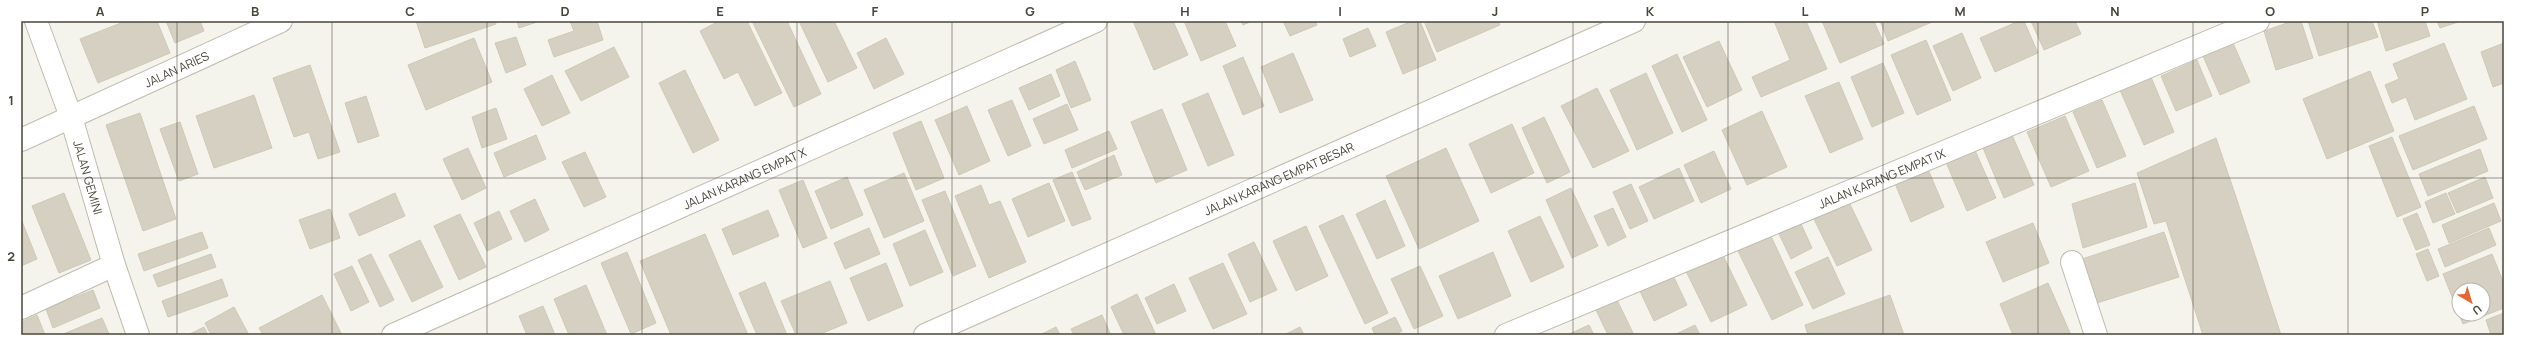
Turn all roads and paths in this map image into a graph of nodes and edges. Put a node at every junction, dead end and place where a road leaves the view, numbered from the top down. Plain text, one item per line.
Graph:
1 (36, 21) edge
2 (281, 21) edge
3 (1096, 21) edge
4 (1634, 21) edge
5 (2258, 21) edge
6 (70, 117) junction
7 (21, 140) edge
8 (2072, 262) dead end
9 (114, 265) junction
10 (21, 308) edge
11 (138, 335) edge
12 (393, 335) edge
13 (925, 335) edge
14 (1506, 335) edge
15 (2096, 335) edge

1 - 6 street, JALAN GEMINI
2 - 6 street, JALAN ARIES
3 - 12 street, JALAN KARANG EMPAT X
4 - 13 street, JALAN KARANG EMPAT BESAR
5 - 14 street, JALAN KARANG EMPAT IX
6 - 7 street, JALAN ARIES
6 - 9 street, JALAN GEMINI
8 - 15 street
9 - 10 street
9 - 11 street, JALAN GEMINI

